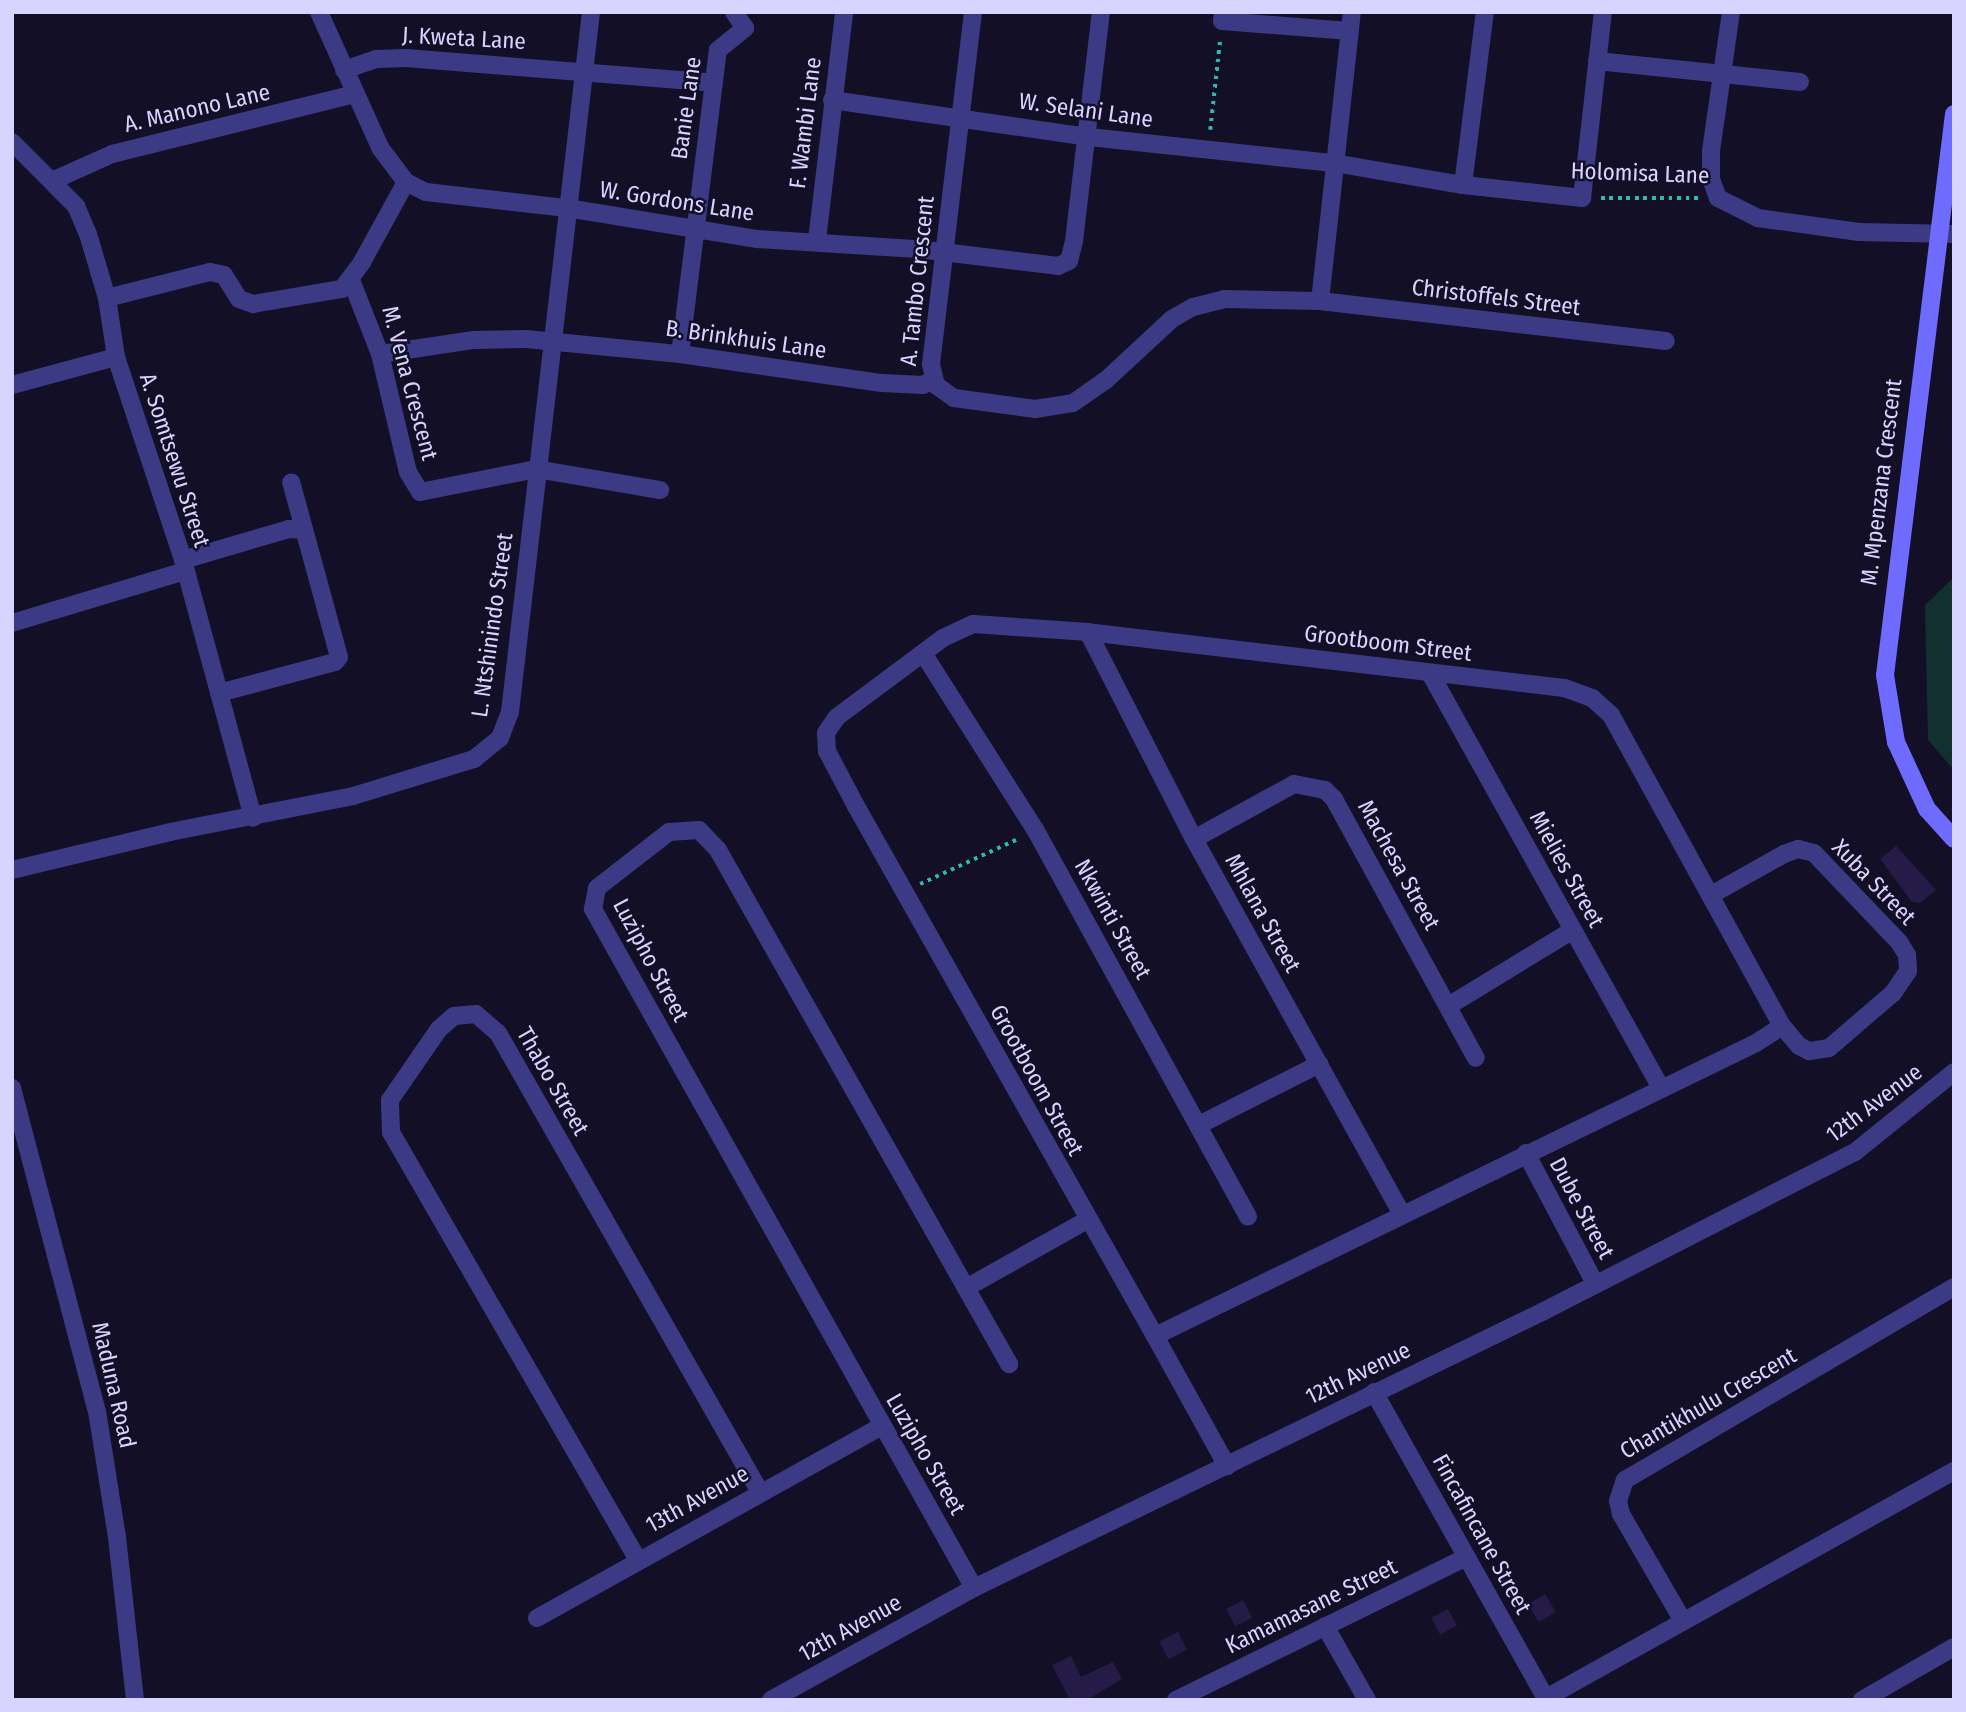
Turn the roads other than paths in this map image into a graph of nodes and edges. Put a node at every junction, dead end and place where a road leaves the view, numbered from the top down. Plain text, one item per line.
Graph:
1 (319, 12) edge
2 (591, 12) edge
3 (734, 12) edge
4 (844, 12) edge
5 (973, 12) edge
6 (1101, 12) edge
7 (1352, 12) edge
8 (1485, 12) edge
9 (1603, 12) edge
10 (1731, 12) edge
11 (1222, 17) edge
12 (1350, 31) junction
13 (1597, 61) junction
14 (344, 70) junction
15 (583, 71) junction
16 (1723, 73) junction
17 (1800, 82) dead end
18 (714, 83) junction
19 (355, 94) junction
20 (832, 100) junction
21 (1954, 114) edge
22 (958, 116) junction
23 (1089, 137) junction
24 (12, 142) edge
25 (1334, 163) junction
26 (54, 180) junction
27 (406, 182) junction
28 (1463, 185) junction
29 (567, 208) junction
30 (694, 229) junction
31 (1947, 236) edge
32 (817, 240) junction
33 (944, 252) junction
34 (351, 280) junction
35 (107, 298) junction
36 (1320, 301) junction
37 (1666, 341) dead end
38 (551, 344) junction
39 (380, 354) junction
40 (680, 354) junction
41 (116, 357) junction
42 (932, 380) junction
43 (12, 385) edge
44 (536, 469) junction
45 (291, 482) dead end
46 (660, 490) dead end
47 (304, 530) junction
48 (184, 566) junction
49 (12, 623) edge
50 (1088, 632) junction
51 (923, 653) junction
52 (1430, 673) junction
53 (219, 693) junction
54 (253, 818) junction
55 (1194, 839) junction
56 (1954, 839) edge
57 (12, 870) edge
58 (1711, 895) junction
59 (1573, 930) junction
60 (1450, 1005) junction
61 (1782, 1026) junction
62 (1476, 1058) dead end
63 (1319, 1064) junction
64 (1954, 1072) edge
65 (12, 1088) edge
66 (1661, 1088) junction
67 (1199, 1125) junction
68 (1526, 1153) junction
69 (1402, 1214) junction
70 (1248, 1216) dead end
71 (1087, 1220) junction
72 (1595, 1285) junction
73 (1954, 1287) edge
74 (966, 1288) junction
75 (1155, 1336) junction
76 (1009, 1364) dead end
77 (1374, 1392) junction
78 (882, 1426) junction
79 (1227, 1466) junction
80 (1954, 1471) edge
81 (760, 1492) junction
82 (1467, 1556) junction
83 (638, 1560) junction
84 (974, 1588) junction
85 (537, 1618) dead end
86 (1683, 1622) junction
87 (1325, 1626) junction
88 (1954, 1647) edge
89 (1184, 1698) edge
90 (1546, 1699) edge
91 (135, 1700) edge
92 (771, 1700) edge
93 (1367, 1700) edge
94 (1862, 1700) edge

1 - 14 street
2 - 15 street, L. Ntshinindo Street
3 - 18 street, Banie Lane
4 - 20 street, F. Wambi Lane
5 - 22 street, A. Tambo Crescent
6 - 23 street
7 - 12 street
8 - 28 street
9 - 13 street
10 - 16 street
11 - 12 street
12 - 25 street
13 - 16 street
13 - 28 street, Holomisa Lane
14 - 15 street, J. Kweta Lane
14 - 19 street
15 - 18 street, J. Kweta Lane
15 - 29 street, L. Ntshinindo Street
16 - 17 street
16 - 31 street, Holomisa Lane
18 - 30 street, Banie Lane
19 - 26 street, A. Manono Lane
19 - 27 street
20 - 22 street, W. Selani Lane
20 - 32 street, F. Wambi Lane
21 - 31 main road, M. Mpenzana Crescent
22 - 23 street, W. Selani Lane
22 - 33 street, A. Tambo Crescent
23 - 25 street, W. Selani Lane
23 - 33 street, W. Gordons Lane
24 - 26 street, A. Somtsewu Street
25 - 28 street, Holomisa Lane
25 - 36 street
26 - 35 street, A. Somtsewu Street
27 - 29 street, W. Gordons Lane
27 - 34 street
29 - 30 street, W. Gordons Lane
29 - 38 street, L. Ntshinindo Street
30 - 32 street, W. Gordons Lane
30 - 40 street, Banie Lane
31 - 56 main road, M. Mpenzana Crescent
32 - 33 street, W. Gordons Lane
33 - 42 street, A. Tambo Crescent
34 - 35 street
34 - 39 street, M. Vena Crescent
35 - 41 street, A. Somtsewu Street
36 - 37 street, Christoffels Street
36 - 42 street, A. Tambo Crescent
38 - 39 street, B. Brinkhuis Lane
38 - 40 street, B. Brinkhuis Lane
38 - 44 street, L. Ntshinindo Street
39 - 44 street, M. Vena Crescent
40 - 42 street, B. Brinkhuis Lane
41 - 43 street
41 - 48 street, A. Somtsewu Street
44 - 46 street
44 - 54 street, L. Ntshinindo Street
45 - 47 street
47 - 48 street
47 - 53 street
48 - 49 street
48 - 53 street, A. Somtsewu Street
50 - 51 street, Grootboom Street
50 - 52 street, Grootboom Street
50 - 55 street, Mhlana Street
51 - 67 street, Nkwinti Street
51 - 71 street, Grootboom Street
52 - 58 street, Grootboom Street
52 - 59 street, Mielies Street
53 - 54 street, A. Somtsewu Street
54 - 57 street, L. Ntshinindo Street
55 - 60 street, Machesa Street
55 - 63 street, Mhlana Street
58 - 61 street, Grootboom Street
58 - 61 street, Xuba Street
59 - 60 street
59 - 66 street, Mielies Street
60 - 62 street, Machesa Street
61 - 66 street
63 - 67 street
63 - 69 street, Mhlana Street
64 - 72 street, 12th Avenue
65 - 91 street, Maduna Road
66 - 68 street
67 - 70 street, Nkwinti Street
68 - 69 street
68 - 72 street, Dube Street
69 - 75 street
71 - 74 street
71 - 75 street, Grootboom Street
72 - 77 street, 12th Avenue
73 - 86 street, Chantikhulu Crescent
74 - 76 street, Luzipho Street
74 - 78 street, Luzipho Street
75 - 79 street, Grootboom Street
77 - 79 street, 12th Avenue
77 - 82 street, Fincafincane Street
78 - 81 street, 13th Avenue
78 - 84 street, Luzipho Street
79 - 84 street, 12th Avenue
80 - 86 street
81 - 83 street, 13th Avenue
81 - 83 street, Thabo Street
82 - 87 street, Kamamasane Street
82 - 90 street, Fincafincane Street
83 - 85 street, 13th Avenue
84 - 92 street, 12th Avenue
86 - 90 street
87 - 89 street, Kamamasane Street
87 - 93 street
88 - 94 street

